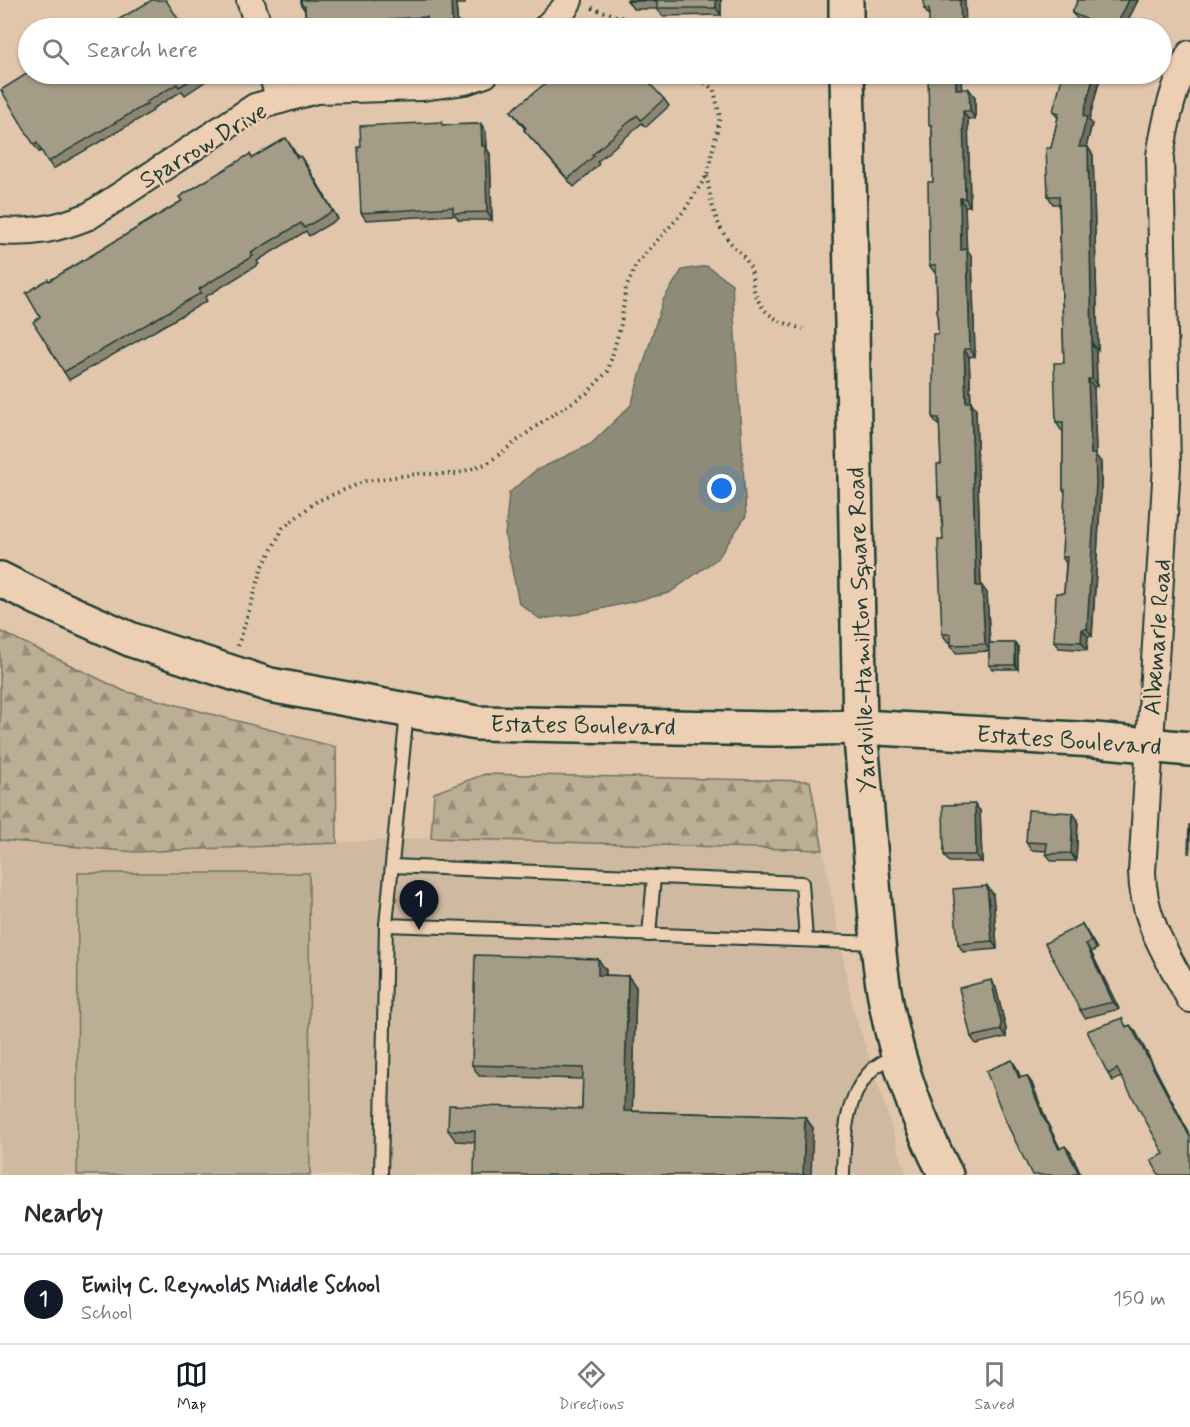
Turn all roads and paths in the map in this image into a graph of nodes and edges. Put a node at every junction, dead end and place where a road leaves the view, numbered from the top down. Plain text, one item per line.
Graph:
1 (250, 0) edge
2 (569, 0) edge
3 (846, 0) edge
4 (256, 18) edge
5 (555, 18) edge
6 (623, 18) edge
7 (846, 18) edge
8 (1190, 54) edge
9 (275, 84) edge
10 (444, 84) edge
11 (706, 84) edge
12 (847, 84) edge
13 (280, 100) junction
14 (707, 175) junction
15 (0, 231) edge
16 (802, 329) dead end
17 (0, 579) edge
18 (230, 672) junction
19 (407, 711) junction
20 (860, 727) junction
21 (1150, 745) junction
22 (1190, 749) edge
23 (392, 866) junction
24 (654, 877) junction
25 (386, 925) junction
26 (649, 935) junction
27 (806, 940) junction
28 (878, 943) junction
29 (1190, 999) edge
30 (897, 1054) junction
31 (381, 1175) edge
32 (843, 1175) edge
33 (946, 1175) edge

1 - 4 street
2 - 5 street
2 - 6 path
3 - 7 street
8 - 21 street, Albemarle Road
9 - 13 street
10 - 13 street, Sparrow Drive
11 - 14 path
12 - 20 street, Yardville-Hamilton Square Road
13 - 15 street, Sparrow Drive
14 - 16 path
14 - 18 path
17 - 18 street, Estates Boulevard
18 - 19 street, Estates Boulevard
19 - 20 street, Estates Boulevard
19 - 23 lane
20 - 21 street, Estates Boulevard
20 - 28 street, Yardville-Hamilton Square Road
21 - 22 street, Estates Boulevard
21 - 29 street, Albemarle Road
23 - 24 lane
23 - 25 lane
24 - 26 lane
24 - 27 lane
25 - 26 lane
25 - 31 lane
26 - 27 lane
27 - 28 lane
28 - 30 street, Yardville-Hamilton Square Road
30 - 32 lane
30 - 33 street, Yardville-Hamilton Square Road

